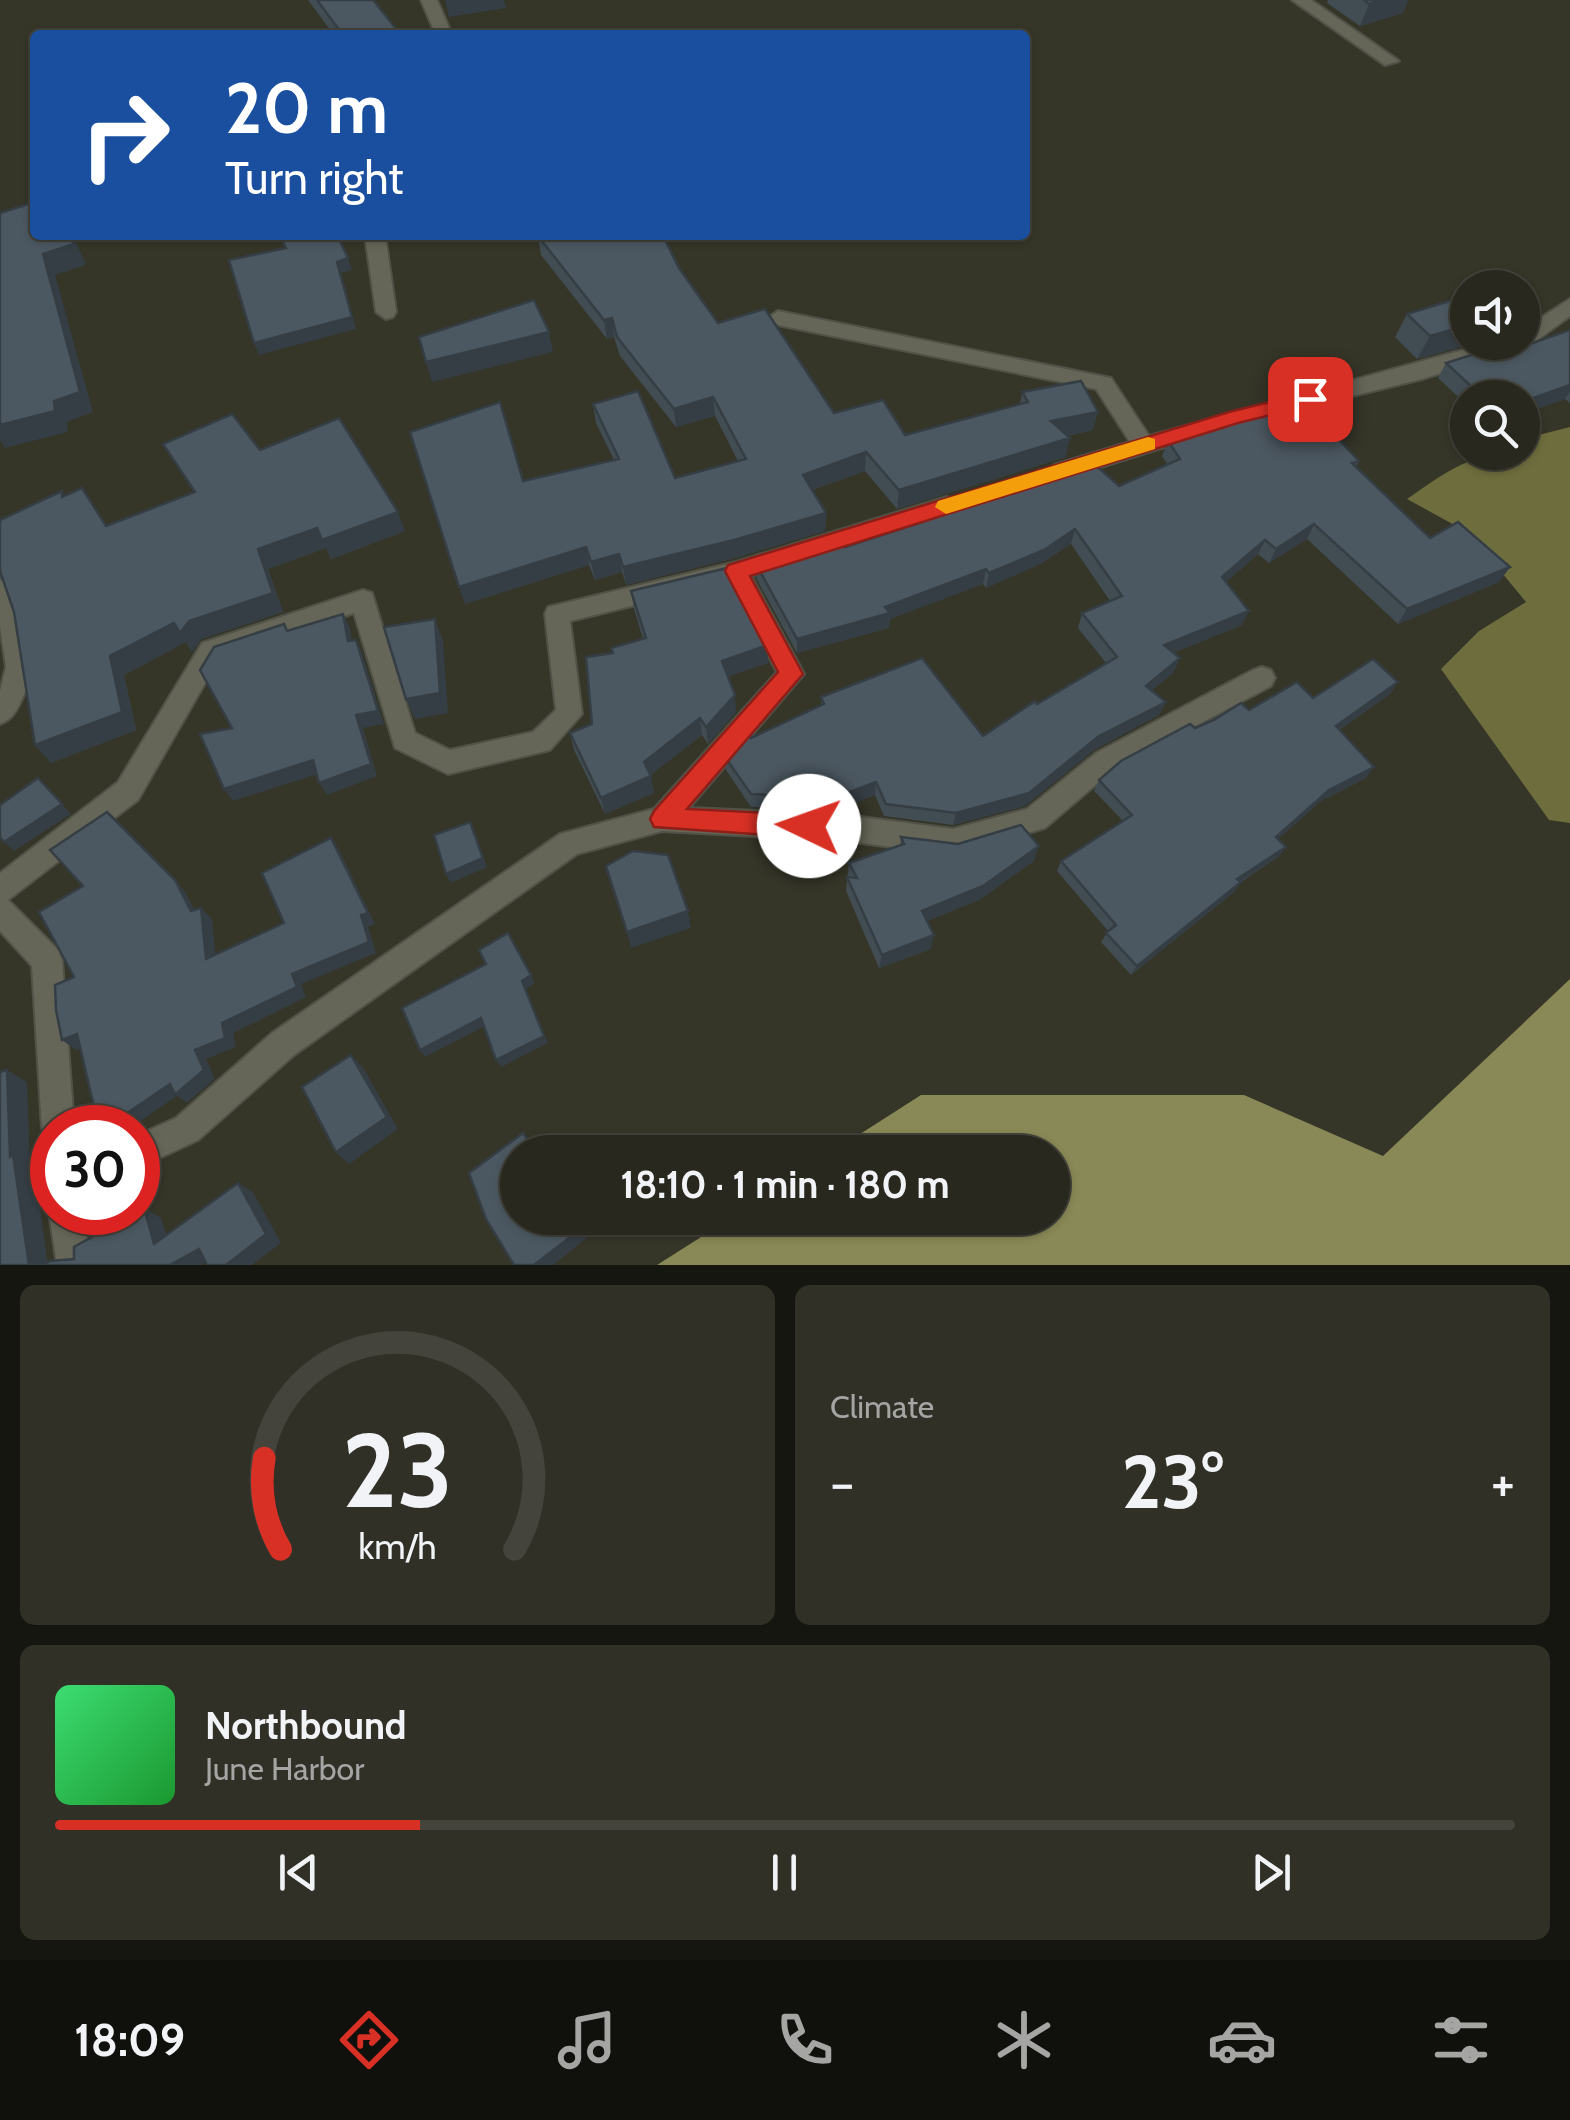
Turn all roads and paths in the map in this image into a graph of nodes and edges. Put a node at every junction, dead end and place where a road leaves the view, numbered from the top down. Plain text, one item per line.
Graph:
1 (429, 0) edge
2 (1300, 0) edge
3 (442, 30) edge
4 (1391, 61) dead end
5 (376, 240) edge
6 (1570, 306) edge
7 (386, 312) dead end
8 (778, 318) dead end
9 (1540, 328) edge
10 (1461, 360) edge
11 (1144, 445) junction
12 (1033, 480) edge
13 (978, 497) edge
14 (736, 571) junction
15 (0, 590) edge
16 (1262, 678) dead end
17 (0, 713) edge
18 (662, 819) junction
19 (0, 890) edge
20 (0, 911) edge
21 (56, 1105) edge
22 (160, 1142) edge
23 (69, 1235) edge
24 (74, 1265) edge

1 - 3 street
2 - 4 street
5 - 7 street
6 - 9 street
8 - 11 street
10 - 11 street
11 - 12 street
13 - 14 street
14 - 18 street
14 - 19 street
15 - 17 street
16 - 18 street
18 - 22 street
20 - 21 street
23 - 24 street

